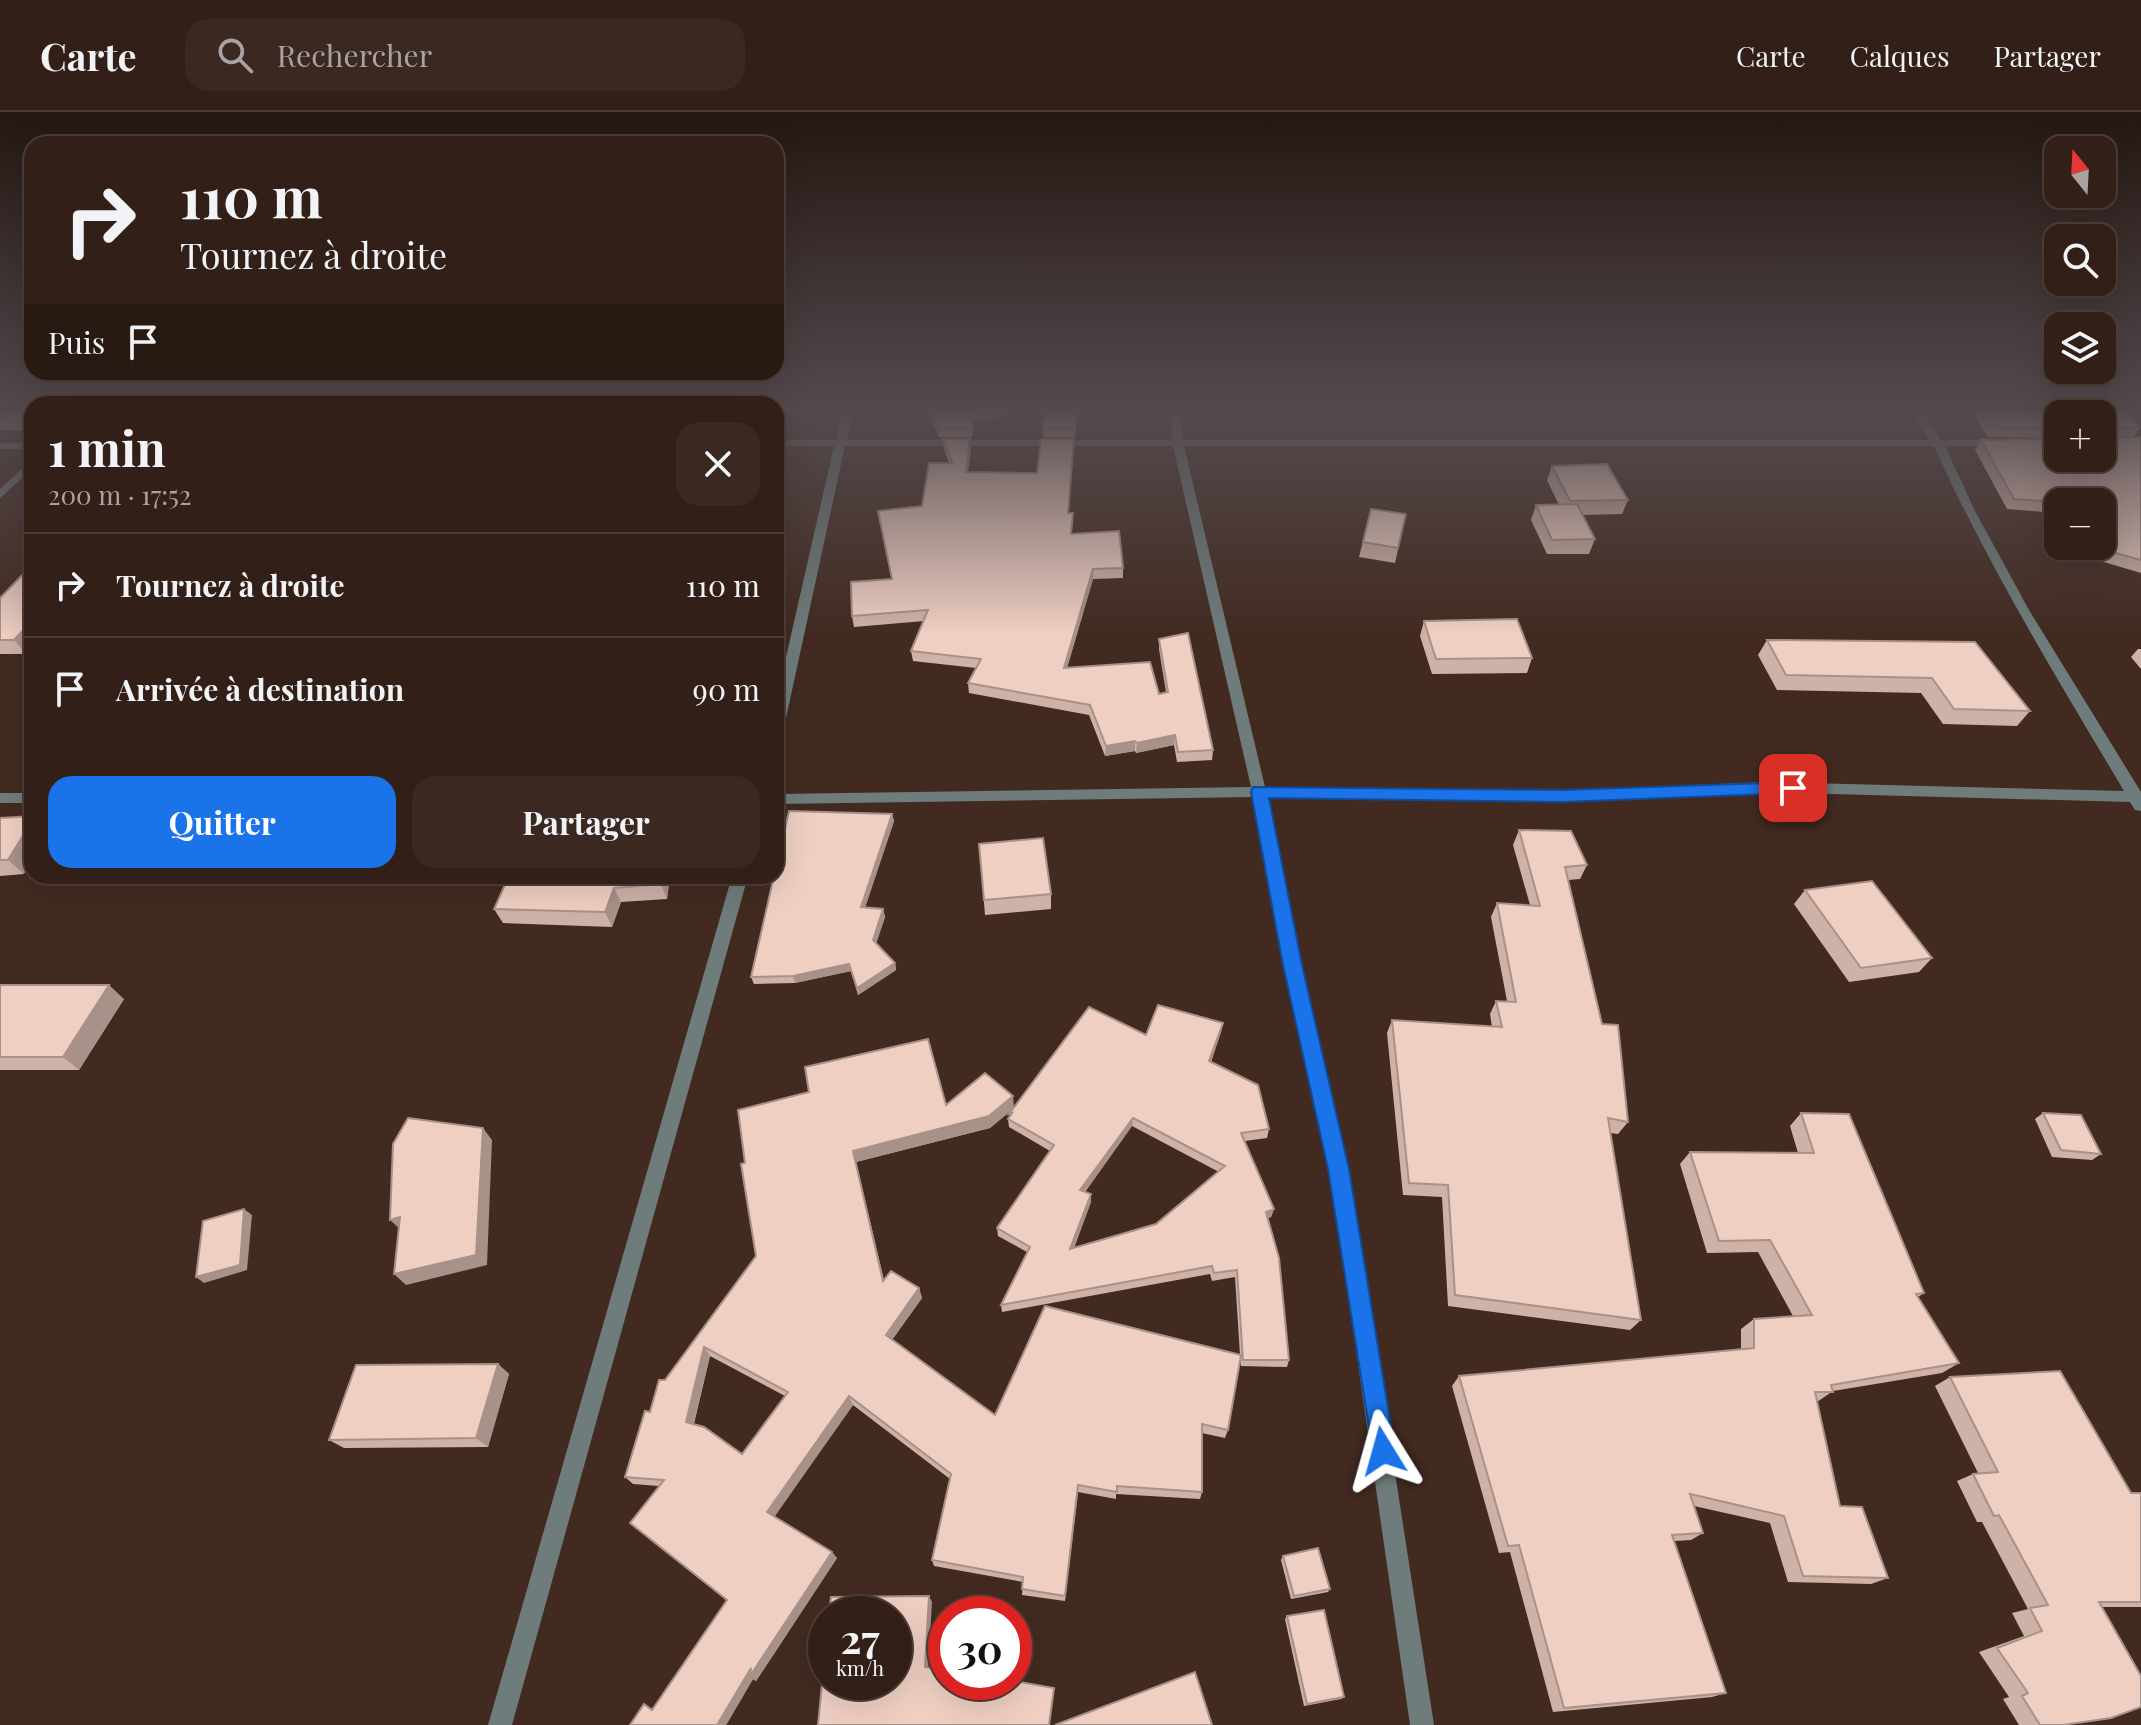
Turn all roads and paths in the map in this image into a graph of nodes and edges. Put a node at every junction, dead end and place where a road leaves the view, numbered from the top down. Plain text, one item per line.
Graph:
1 (831, 484) edge
2 (1187, 484) edge
3 (1957, 484) edge
4 (784, 696) edge
5 (1259, 792) junction
6 (0, 798) edge
7 (24, 798) edge
8 (784, 799) edge
9 (2139, 801) edge
10 (738, 884) edge
11 (500, 1725) edge
12 (1422, 1725) edge

1 - 4 street
2 - 5 street
3 - 9 street
5 - 8 street
5 - 9 street
5 - 12 street
6 - 7 street
10 - 11 street

